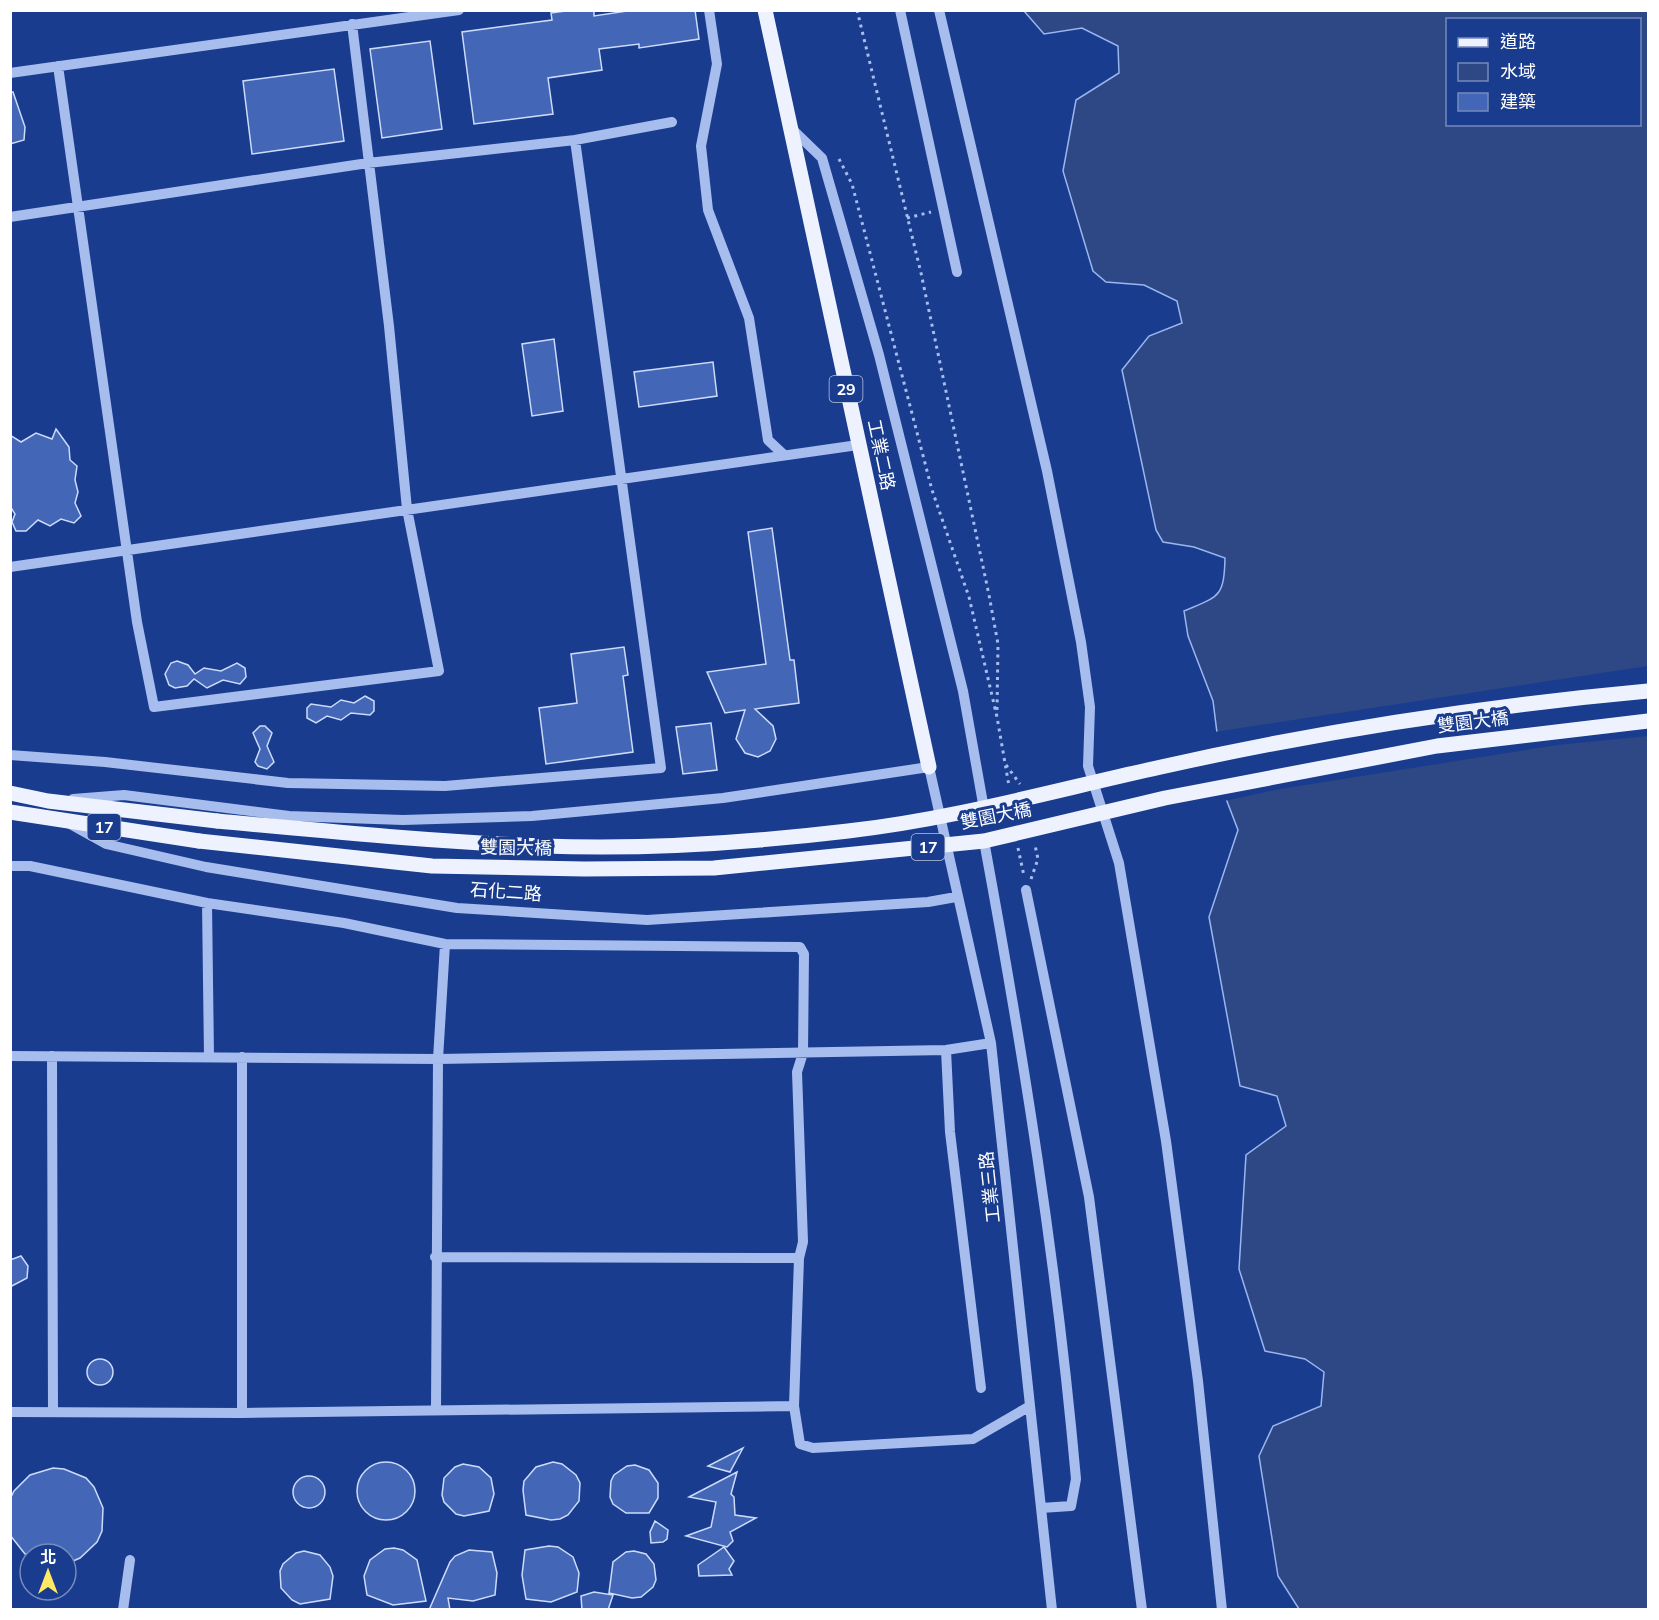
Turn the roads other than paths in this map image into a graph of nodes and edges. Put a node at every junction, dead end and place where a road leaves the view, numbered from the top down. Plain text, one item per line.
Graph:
1 (459, 10) edge
2 (710, 10) edge
3 (765, 10) edge
4 (900, 10) edge
5 (939, 10) edge
6 (352, 24) junction
7 (58, 66) junction
8 (10, 73) edge
9 (672, 122) dead end
10 (789, 125) junction
11 (575, 140) junction
12 (368, 163) junction
13 (80, 208) junction
14 (10, 217) edge
15 (957, 272) dead end
16 (858, 445) junction
17 (784, 455) junction
18 (620, 479) junction
19 (407, 509) junction
20 (127, 551) junction
21 (10, 567) edge
22 (1648, 691) edge
23 (1648, 721) edge
24 (10, 755) edge
25 (929, 767) junction
26 (10, 793) edge
27 (48, 801) junction
28 (984, 809) junction
29 (10, 812) edge
30 (64, 821) junction
31 (199, 841) joint
32 (984, 841) junction
33 (10, 866) edge
34 (1026, 890) road end
35 (956, 897) junction
36 (207, 903) junction
37 (445, 944) junction
38 (991, 1043) junction
39 (946, 1050) junction
40 (803, 1053) junction
41 (10, 1056) edge
42 (52, 1056) junction
43 (208, 1057) junction
44 (242, 1058) junction
45 (438, 1059) junction
46 (435, 1257) junction
47 (799, 1258) junction
48 (981, 1388) dead end
49 (794, 1406) junction
50 (1030, 1406) junction
51 (436, 1409) junction
52 (53, 1410) junction
53 (10, 1412) edge
54 (242, 1413) junction
55 (1041, 1508) junction
56 (130, 1560) dead end
57 (123, 1610) edge
58 (1052, 1610) edge
59 (1142, 1610) edge
60 (1222, 1610) edge

1 - 6 street
2 - 17 street
3 - 10 main road, 工業二路 / 29
4 - 15 street
5 - 60 street
6 - 7 street
6 - 12 street
7 - 8 street
7 - 13 street
9 - 11 street
10 - 16 main road, 工業二路 / 29
10 - 28 street
11 - 12 street
11 - 18 street
12 - 13 street
12 - 19 street
13 - 14 street
13 - 20 street
16 - 17 street
16 - 25 main road, 工業二路 / 29
17 - 18 street
18 - 19 street
18 - 24 street
19 - 20 street
19 - 20 street
20 - 21 street
22 - 28 main road, 雙園大橋 / 17, bridge
23 - 32 main road, 雙園大橋 / 17, bridge
25 - 27 street
25 - 35 street, 工業三路
26 - 27 main road, 17
27 - 28 main road, 雙園大橋 / 17, bridge
29 - 30 main road, 石化二路 / 17
30 - 31 main road, 石化二路 / 17
30 - 35 street, 石化二路
31 - 32 main road, 雙園大橋 / 17, bridge
32 - 55 street
33 - 36 street
34 - 59 street
35 - 38 street, 工業三路
36 - 37 street
36 - 43 street
37 - 40 street
37 - 45 street
38 - 39 street
38 - 50 street, 工業三路
39 - 40 street
39 - 48 street
40 - 45 street
40 - 47 street
41 - 42 street
42 - 43 street
42 - 52 street
43 - 44 street
44 - 45 street
44 - 54 street
45 - 46 street
46 - 47 street
46 - 51 street
47 - 49 street
49 - 50 street
49 - 51 street
50 - 55 street, 工業三路
51 - 54 street
52 - 53 street
52 - 54 street
55 - 58 street, 工業三路
56 - 57 street

